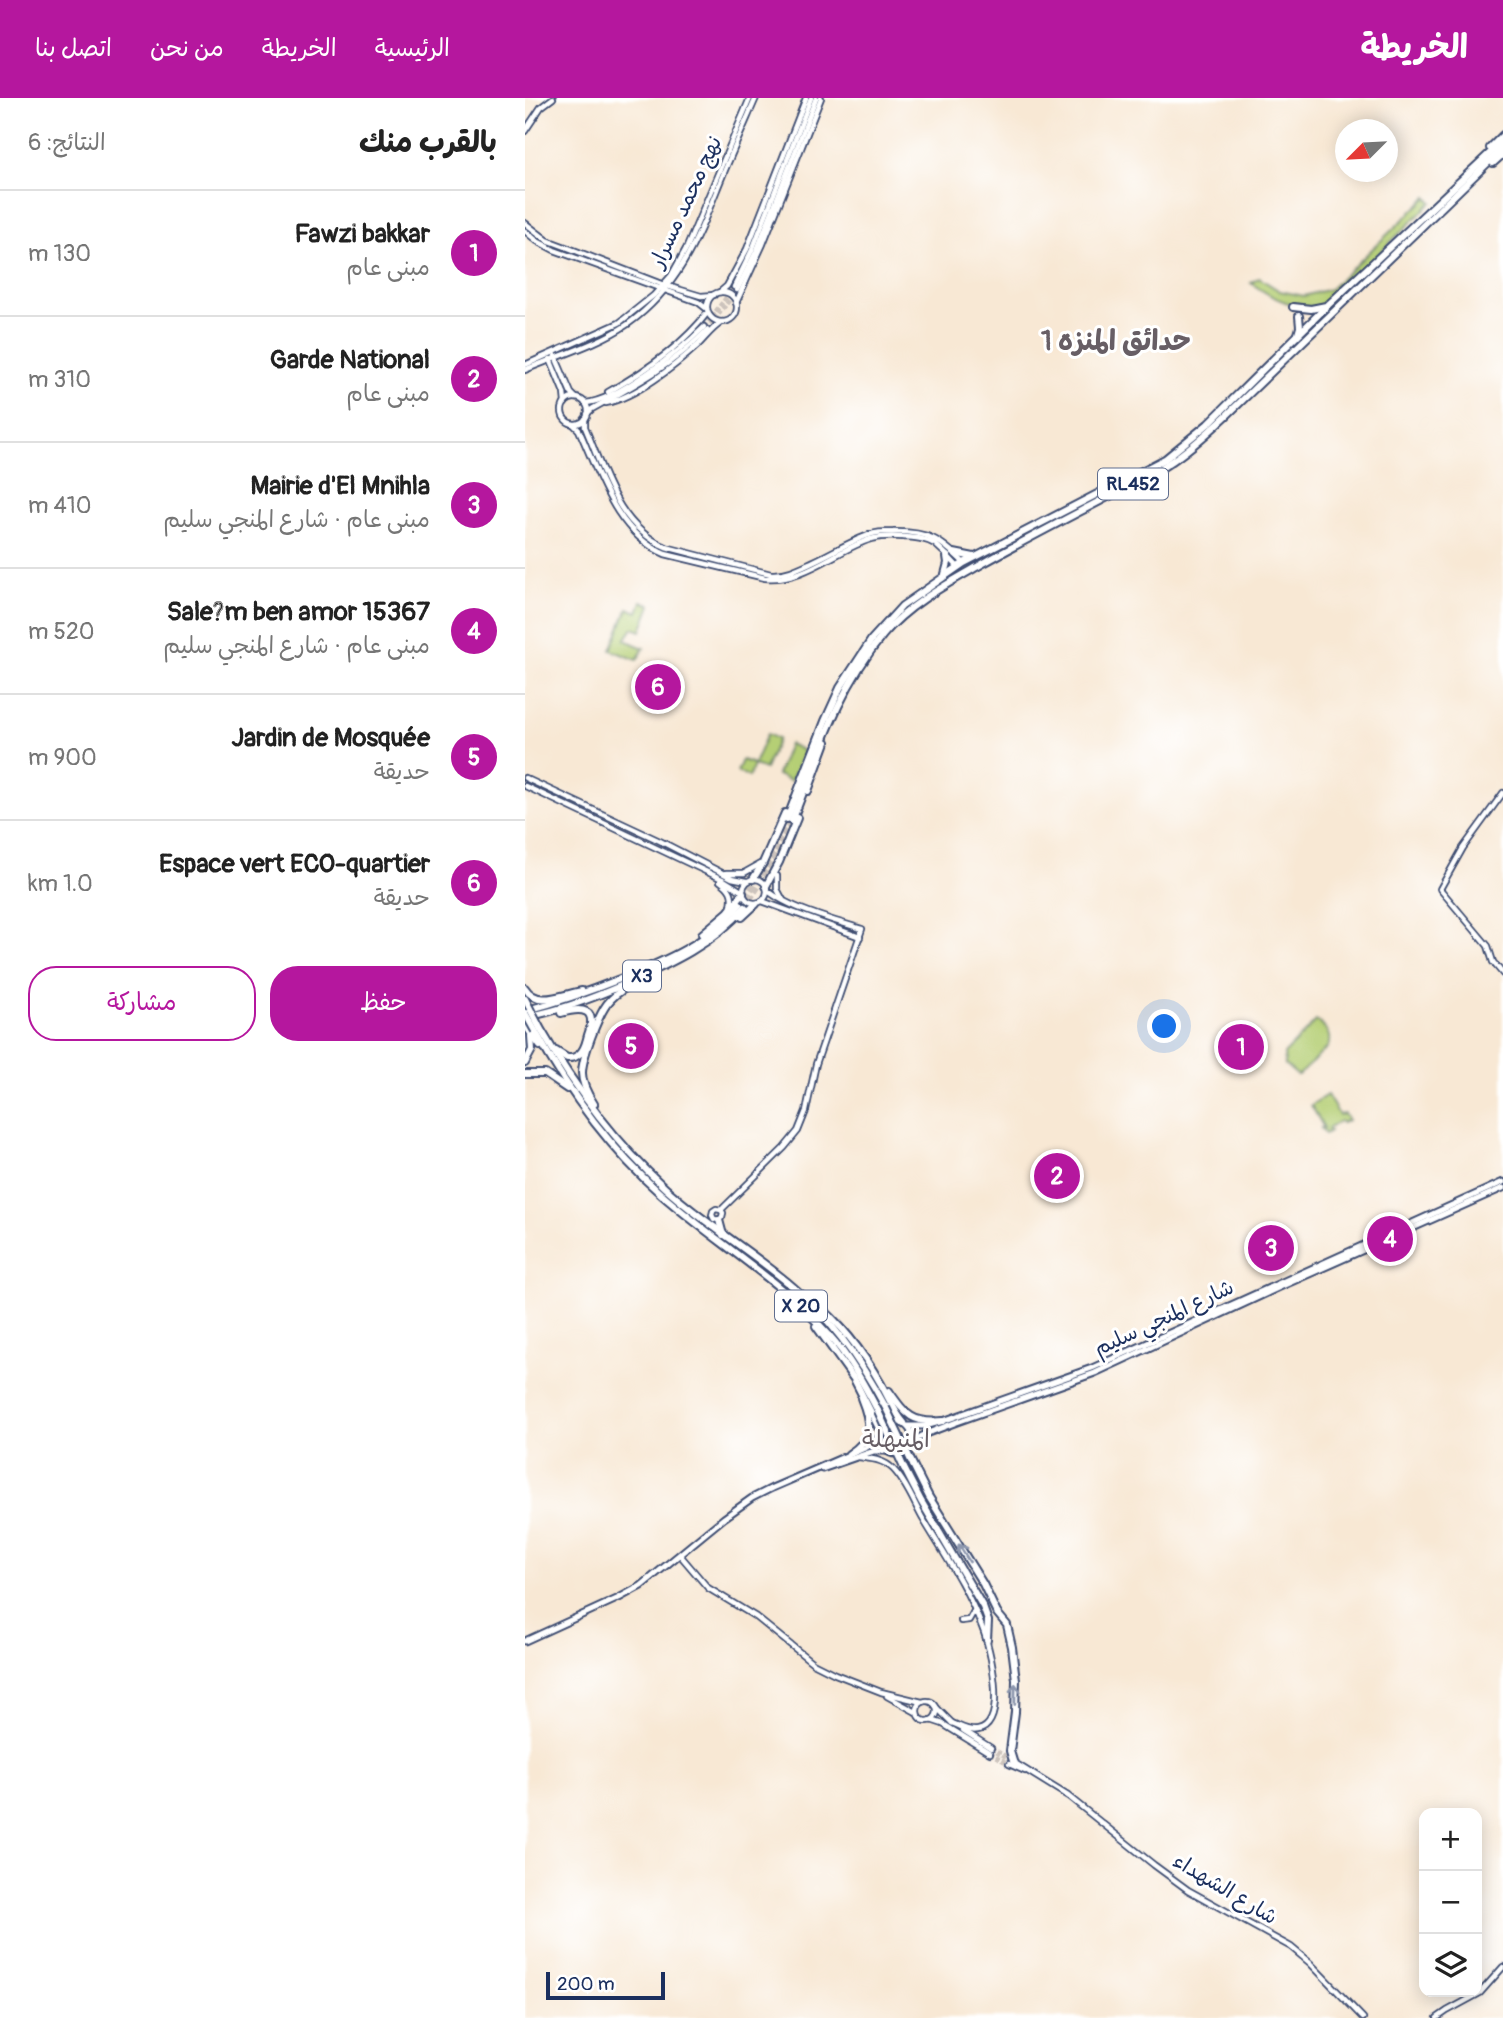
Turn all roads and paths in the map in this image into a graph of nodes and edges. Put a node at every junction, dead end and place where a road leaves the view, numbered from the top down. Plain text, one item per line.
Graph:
1 (553, 98) edge
2 (750, 98) edge
3 (756, 98) edge
4 (813, 98) edge
5 (525, 131) edge
6 (1503, 135) edge
7 (1503, 141) edge
8 (1503, 148) edge
9 (1503, 154) edge
10 (1475, 171) junction
11 (715, 188) junction
12 (525, 223) edge
13 (525, 231) edge
14 (664, 288) junction
15 (736, 288) tunnel mouth
16 (720, 292) junction
17 (713, 295) junction
18 (736, 303) junction
19 (1328, 306) junction
20 (1293, 307) dead end
21 (708, 311) junction
22 (1299, 316) dead end
23 (722, 322) junction
24 (706, 328) tunnel mouth
25 (1295, 337) junction
26 (552, 356) junction
27 (525, 365) edge
28 (525, 370) edge
29 (577, 398) junction
30 (600, 401) junction
31 (565, 403) junction
32 (585, 403) junction
33 (586, 417) junction
34 (573, 424) junction
35 (950, 554) junction
36 (980, 556) junction
37 (963, 569) junction
38 (942, 577) junction
39 (845, 690) junction
40 (815, 748) junction
41 (824, 748) junction
42 (830, 755) dead end
43 (819, 761) junction
44 (821, 777) dead end
45 (525, 778) edge
46 (525, 786) edge
47 (1503, 793) edge
48 (766, 855) junction
49 (722, 873) junction
50 (714, 876) junction
51 (777, 876) dead end
52 (750, 880) junction
53 (767, 888) junction
54 (743, 893) junction
55 (784, 901) junction
56 (759, 902) junction
57 (727, 912) junction
58 (860, 937) junction
59 (668, 964) junction
60 (654, 968) junction
61 (1503, 974) edge
62 (525, 988) edge
63 (597, 988) junction
64 (525, 999) edge
65 (525, 1015) edge
66 (537, 1015) junction
67 (525, 1025) edge
68 (535, 1031) junction
69 (525, 1063) edge
70 (525, 1074) edge
71 (575, 1095) junction
72 (609, 1128) junction
73 (1503, 1182) edge
74 (1503, 1188) edge
75 (720, 1210) junction
76 (719, 1220) junction
77 (724, 1236) junction
78 (793, 1286) junction
79 (793, 1298) junction
80 (871, 1367) junction
81 (849, 1371) junction
82 (943, 1421) junction
83 (906, 1425) junction
84 (881, 1434) junction
85 (911, 1442) junction
86 (888, 1452) junction
87 (849, 1454) junction
88 (857, 1457) junction
89 (809, 1472) junction
90 (680, 1555) junction
91 (975, 1611) junction
92 (961, 1621) dead end
93 (987, 1640) junction
94 (525, 1641) edge
95 (881, 1692) junction
96 (922, 1702) junction
97 (937, 1708) junction
98 (917, 1712) junction
99 (932, 1720) junction
100 (952, 1723) junction
101 (1010, 1762) joint
102 (1503, 1967) edge
103 (1363, 2018) edge
104 (1437, 2018) edge

1 - 5 street
2 - 11 street, نهج محمد مسرار
3 - 11 street, نهج محمد مسرار
4 - 15 street
4 - 16 street
4 - 18 street
6 - 10 highway
7 - 10 highway, RL452
8 - 10 highway, RL452
9 - 10 highway
10 - 19 highway, RL452
10 - 37 highway, RL452
11 - 14 street, نهج محمد مسرار
12 - 14 street
13 - 14 street
14 - 17 street
14 - 21 street
14 - 26 street, نهج محمد مسرار
16 - 17 street
16 - 18 street
17 - 21 street
18 - 23 street
19 - 20 highway
19 - 25 highway, RL452
21 - 23 street
21 - 30 street
22 - 25 highway
23 - 30 street
24 - 30 street
25 - 36 highway, RL452
26 - 27 street, نهج محمد مسرار
26 - 28 street, نهج محمد مسرار
26 - 29 street
26 - 31 street
29 - 31 street
29 - 32 street
30 - 32 street
30 - 33 street
31 - 34 street
32 - 33 street
33 - 34 street
33 - 35 street
34 - 35 street
35 - 36 highway
35 - 37 street
35 - 38 highway
36 - 37 highway, RL452
37 - 38 highway, RL452
37 - 39 highway, RL452
38 - 40 highway, RL452
39 - 40 highway, RL452
39 - 41 highway
40 - 48 highway
41 - 42 highway
41 - 43 highway
43 - 44 highway
43 - 53 highway
45 - 49 street
46 - 50 street
47 - 61 street
48 - 49 street
48 - 52 highway
49 - 52 street
50 - 54 street
50 - 57 street
51 - 55 street
52 - 53 street
52 - 54 street
53 - 55 street
53 - 56 street
54 - 56 street
54 - 57 highway
55 - 58 street
56 - 58 street
56 - 59 highway
57 - 60 highway
58 - 75 street
59 - 60 highway, X3
59 - 60 highway, X3
60 - 63 highway, X3
60 - 66 highway, X3
60 - 72 highway
62 - 63 highway
63 - 65 highway, X3
64 - 68 highway, X 20, bridge
65 - 66 highway, X3
65 - 68 highway, X 20, bridge
66 - 68 highway
67 - 68 highway
68 - 69 highway
68 - 71 highway, X 20
68 - 72 highway, X 20
70 - 71 highway
71 - 79 highway, X 20
72 - 77 highway, X 20
73 - 82 main road, شارع المنجي سليم
74 - 85 main road, شارع المنجي سليم
75 - 76 street
75 - 76 street
76 - 77 highway
77 - 78 highway, X 20
78 - 80 highway, X 20
101 -> 78 highway, X 20, bridge
79 - 81 highway, X 20
79 - 93 highway, X 20, bridge
80 - 82 highway
80 - 83 highway, X 20
81 - 84 highway, X 20
81 - 87 highway
82 - 83 main road, شارع المنجي سليم
83 - 84 main road
83 - 85 main road
84 - 86 main road
84 - 87 main road
85 - 86 main road
86 - 88 main road
87 - 89 main road
88 - 89 main road
88 - 91 street
89 - 90 main road
90 - 94 main road
90 - 95 street
91 - 92 street
91 - 93 street
93 - 100 street
95 - 96 street
95 - 98 street
96 - 97 street
96 - 98 street
97 - 99 street
97 - 100 street
98 - 99 street
99 - 100 street
101 - 103 street, شارع الشهداء
102 - 104 street

